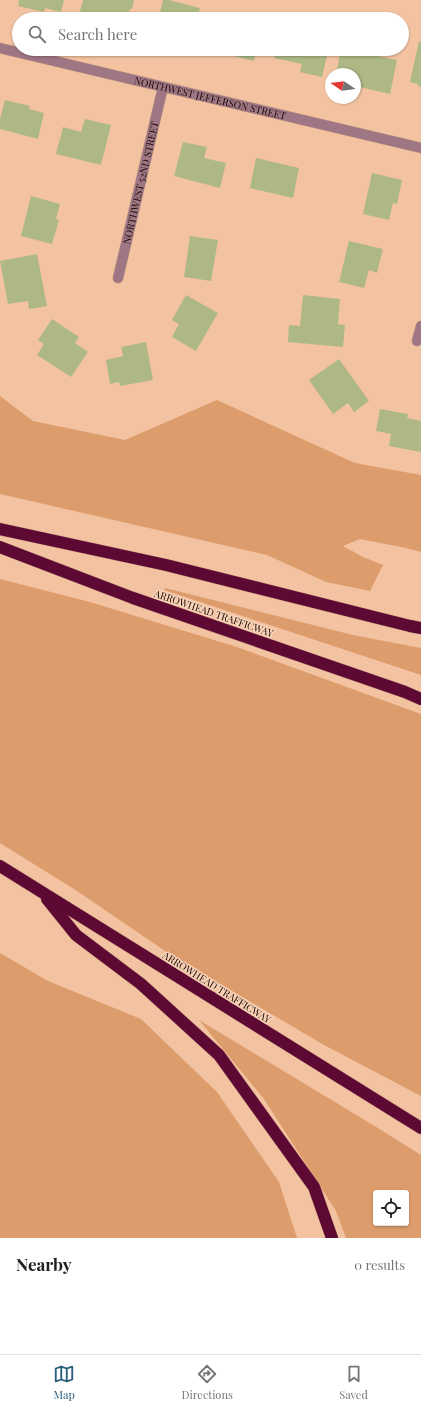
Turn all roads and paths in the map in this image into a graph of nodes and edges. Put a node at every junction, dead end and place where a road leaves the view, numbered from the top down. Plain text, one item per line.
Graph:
1 (0, 48) edge
2 (12, 51) edge
3 (33, 56) edge
4 (163, 87) junction
5 (421, 148) edge
6 (118, 278) dead end
7 (421, 326) edge
8 (417, 341) dead end
9 (0, 529) edge
10 (0, 547) edge
11 (421, 628) edge
12 (421, 699) edge
13 (0, 866) edge
14 (40, 891) junction
15 (421, 1128) edge
16 (332, 1238) edge

1 - 2 street, NORTHWEST JEFFERSON STREET
3 - 4 street, NORTHWEST JEFFERSON STREET
4 - 5 street, NORTHWEST JEFFERSON STREET
4 - 6 street, NORTHWEST 52ND STREET
7 - 8 street
9 - 11 highway
10 - 12 highway, ARROWHEAD TRAFFICWAY
13 - 14 highway, ARROWHEAD TRAFFICWAY
14 - 15 highway, ARROWHEAD TRAFFICWAY
14 - 16 highway

